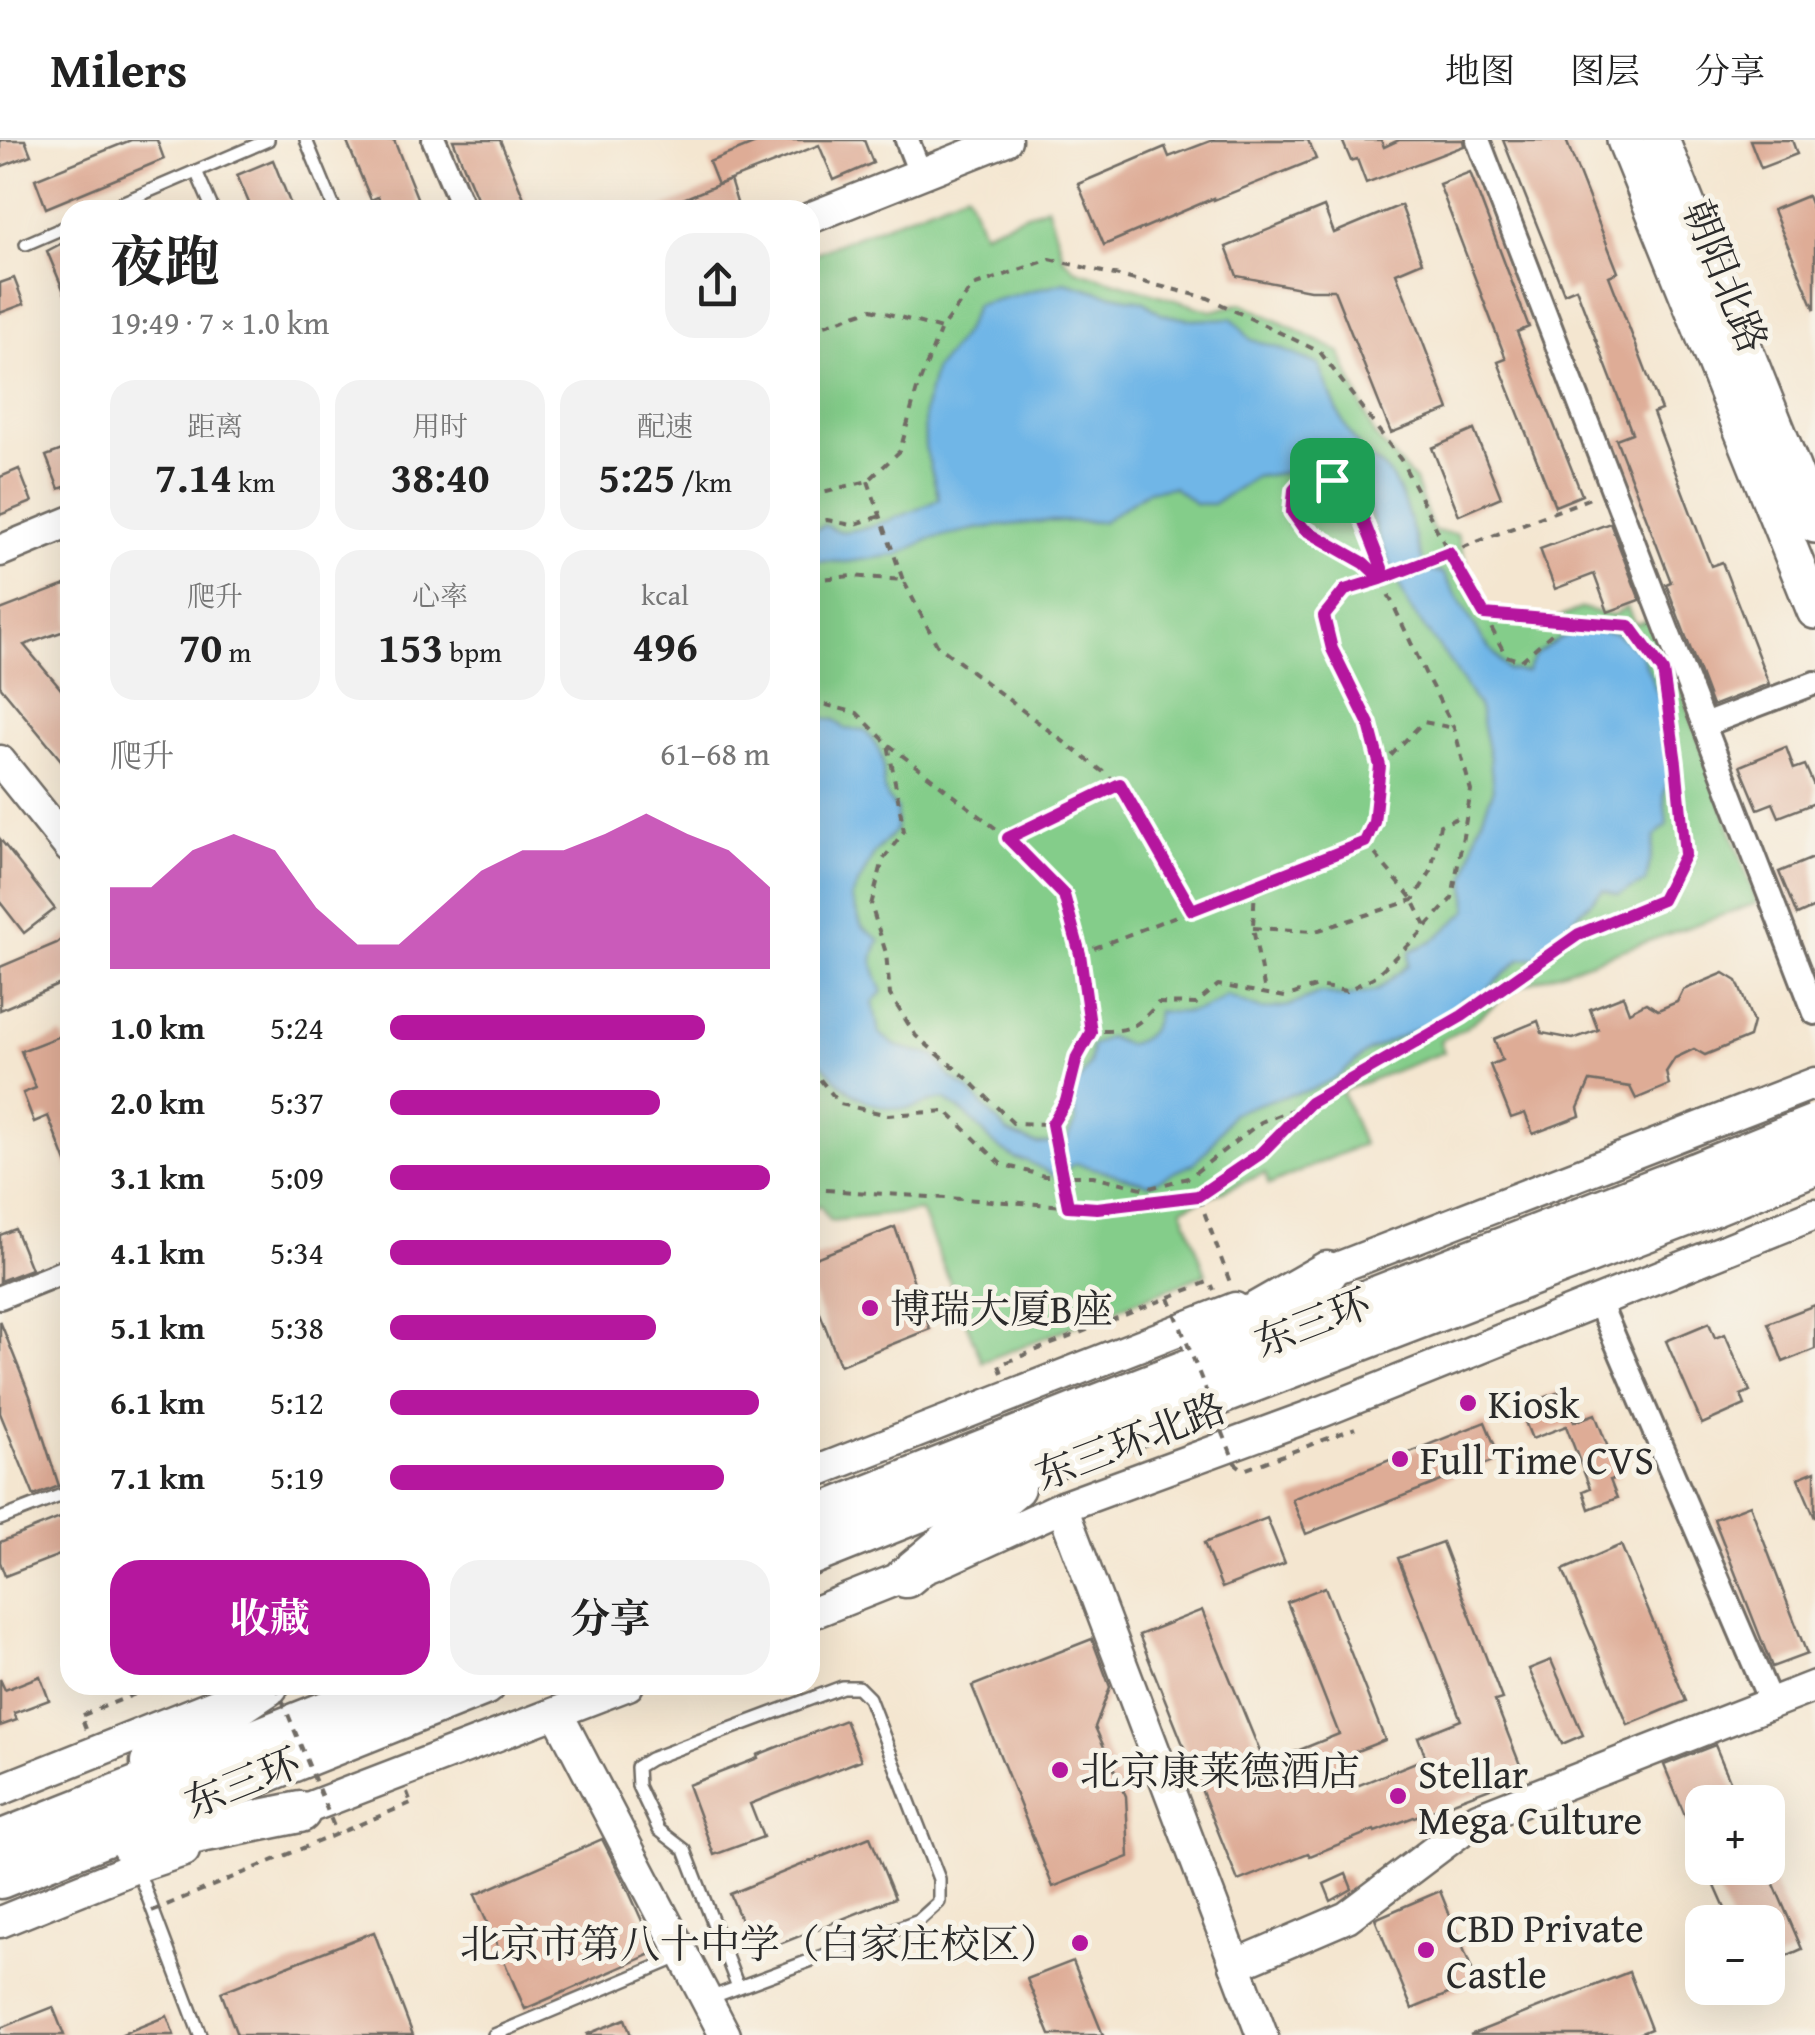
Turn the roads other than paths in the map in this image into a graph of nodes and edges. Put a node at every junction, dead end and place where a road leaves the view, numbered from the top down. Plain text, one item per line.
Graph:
1 (268, 140) edge
2 (306, 140) edge
3 (434, 140) edge
4 (906, 140) edge
5 (1006, 140) edge
6 (1478, 140) edge
7 (1625, 140) edge
8 (1661, 140) edge
9 (196, 171) junction
10 (920, 173) junction
11 (128, 200) edge
12 (209, 200) edge
13 (331, 200) edge
14 (460, 200) edge
15 (820, 214) edge
16 (60, 229) edge
17 (26, 244) dead end
18 (60, 526) edge
19 (1815, 526) edge
20 (0, 551) edge
21 (1815, 611) edge
22 (1815, 683) edge
23 (1704, 726) junction
24 (0, 761) edge
25 (60, 836) edge
26 (1815, 1013) edge
27 (1815, 1082) edge
28 (1705, 1125) junction
29 (1815, 1125) edge
30 (1815, 1164) edge
31 (1702, 1190) junction
32 (1815, 1214) edge
33 (1751, 1239) junction
34 (60, 1272) edge
35 (1328, 1272) junction
36 (0, 1297) edge
37 (1598, 1300) junction
38 (1087, 1409) junction
39 (957, 1461) junction
40 (1046, 1461) junction
41 (820, 1470) edge
42 (820, 1488) edge
43 (60, 1496) edge
44 (1062, 1507) junction
45 (820, 1515) edge
46 (0, 1520) edge
47 (820, 1551) edge
48 (906, 1576) junction
49 (820, 1610) edge
50 (1815, 1686) edge
51 (240, 1695) edge
52 (250, 1695) edge
53 (369, 1695) edge
54 (457, 1695) edge
55 (603, 1695) edge
56 (1771, 1704) junction
57 (557, 1713) junction
58 (0, 1790) edge
59 (81, 1810) junction
60 (300, 1812) junction
61 (10, 1862) edge
62 (136, 1867) junction
63 (0, 1922) edge
64 (684, 1955) junction
65 (1235, 1965) junction
66 (738, 1987) junction
67 (707, 1999) junction
68 (200, 2035) edge
69 (494, 2035) edge
70 (725, 2035) edge
71 (1262, 2035) edge

1 - 9 lane
2 - 13 lane
3 - 14 street
4 - 10 street
5 - 10 street
6 - 23 street
7 - 21 main road, 朝阳北路
8 - 19 main road, 朝阳北路
9 - 11 lane
9 - 12 lane
10 - 15 street
16 - 17 lane
18 - 20 street
22 - 23 street
23 - 26 street
24 - 25 street
27 - 28 street, 东三环北路
28 - 33 street
28 - 35 street, 东三环北路
29 - 31 highway, 东三环, bridge
30 - 31 highway, 东三环, bridge
31 - 38 highway, 东三环
31 - 40 highway, 东三环
32 - 33 street, 东三环北路
33 - 37 street, 东三环北路
34 - 36 street
35 - 38 highway
35 - 41 street, 东三环北路
37 - 44 street, 东三环北路
37 - 56 street
38 - 39 highway, 东三环
39 - 42 highway
39 - 45 highway, 东三环
40 - 47 highway, 东三环
40 - 48 highway
43 - 46 lane
44 - 48 street, 东三环北路
44 - 65 street
48 - 49 street, 东三环北路
50 - 56 street
51 - 58 street
52 - 59 highway
53 - 59 highway, 东三环
54 - 61 highway, 东三环
55 - 57 street
56 - 65 street
57 - 60 street
57 - 64 street
59 - 61 highway, 东三环
60 - 61 highway
60 - 62 street
62 - 63 street
62 - 68 lane
64 - 67 street
64 - 69 lane
65 - 71 street
66 - 66 lane
66 - 67 lane
67 - 70 street

